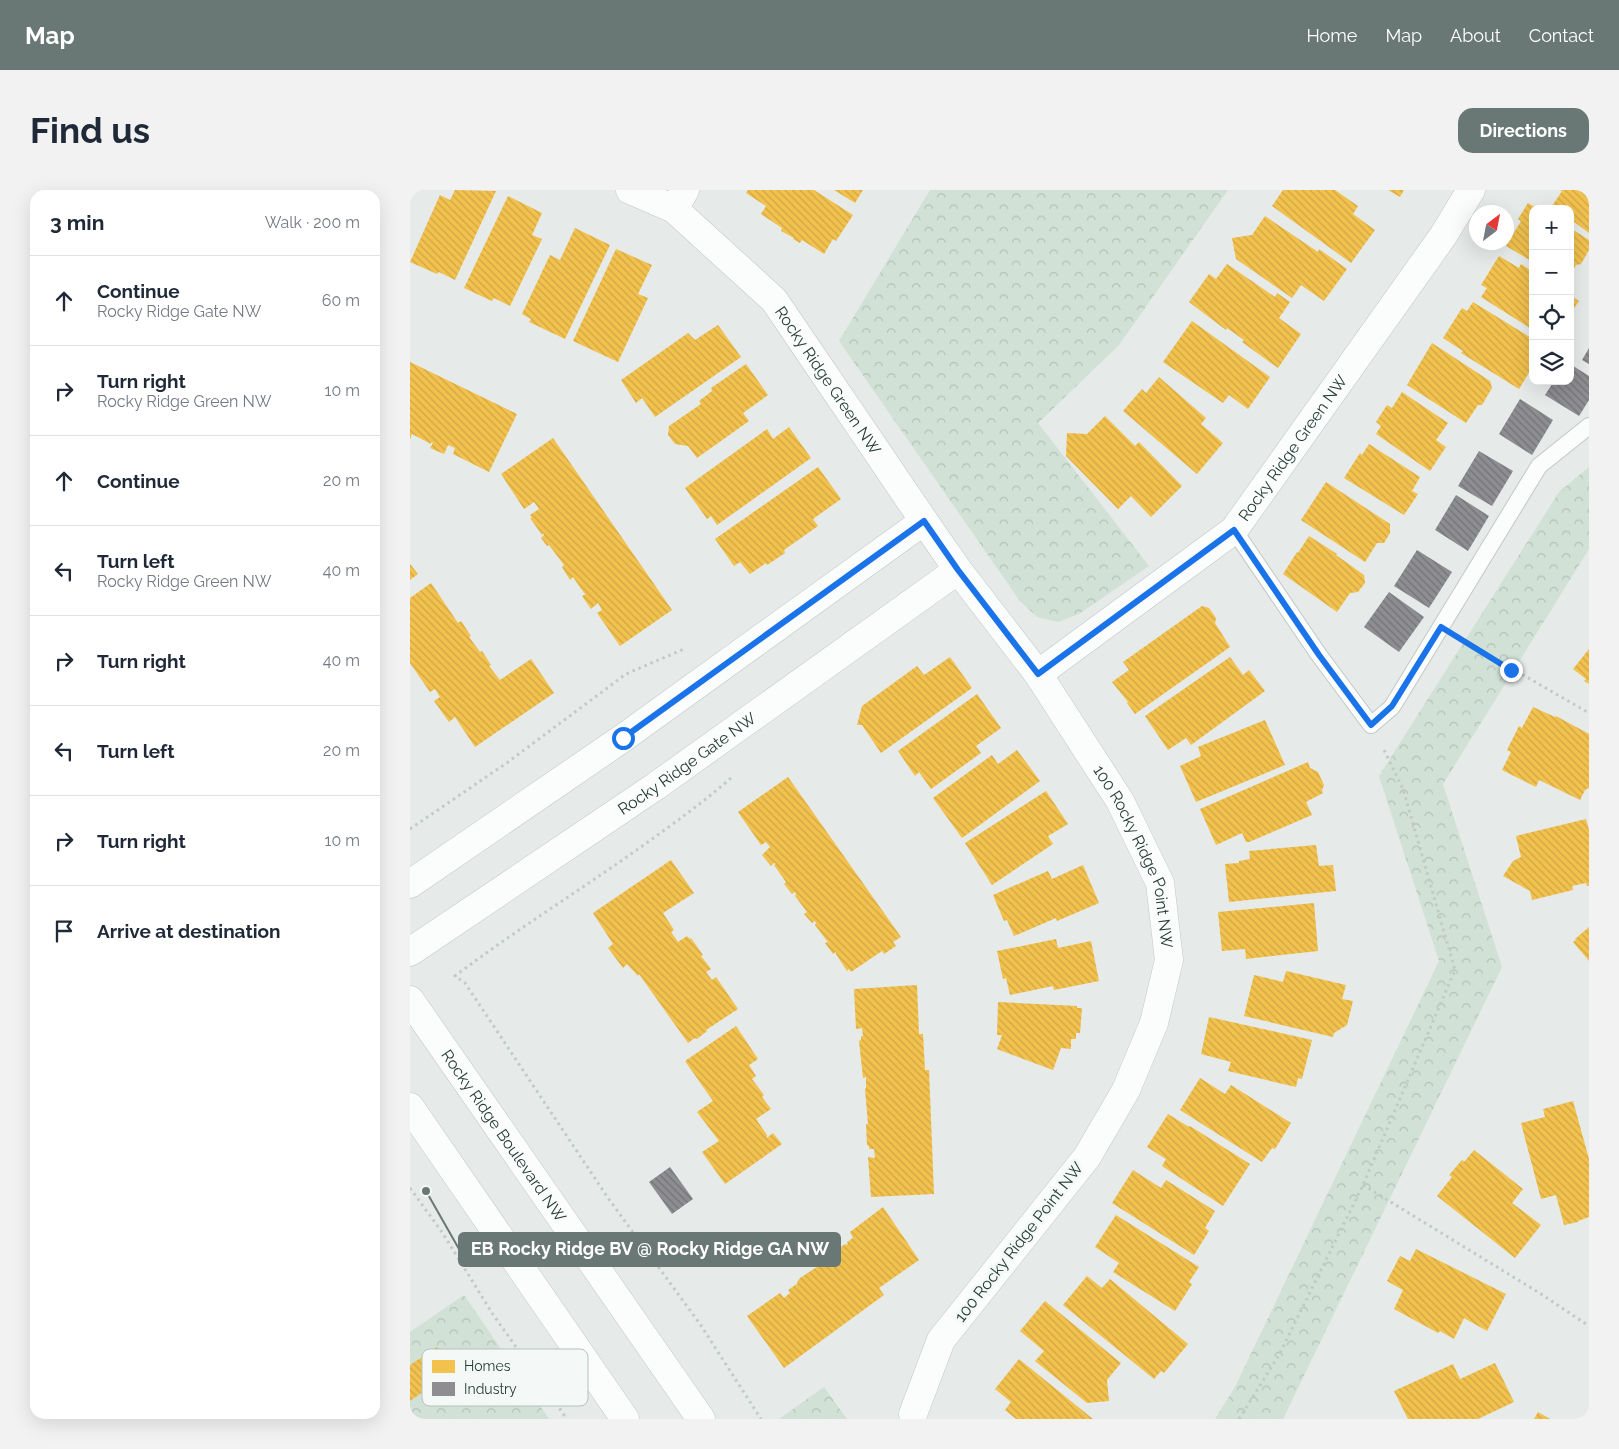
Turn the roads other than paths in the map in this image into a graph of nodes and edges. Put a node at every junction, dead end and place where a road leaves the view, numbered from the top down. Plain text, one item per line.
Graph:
1 (630, 190) edge
2 (1471, 190) edge
3 (680, 200) edge
4 (1589, 426) edge
5 (924, 521) junction
6 (1234, 530) junction
7 (958, 570) junction
8 (1038, 674) junction
9 (410, 884) edge
10 (410, 952) edge
11 (410, 1000) edge
12 (410, 1107) edge
13 (578, 1349) edge
14 (588, 1364) edge
15 (913, 1414) dead end
16 (626, 1419) edge
17 (701, 1419) edge

1 - 3 street, Rocky Ridge Green NW
2 - 6 street, Rocky Ridge Green NW
3 - 5 street, Rocky Ridge Green NW
4 - 6 lane
5 - 7 street, Rocky Ridge Green NW
5 - 9 street
6 - 8 street, Rocky Ridge Green NW
7 - 8 street, 100 Rocky Ridge Point NW
7 - 10 street, Rocky Ridge Gate NW
8 - 15 street, 100 Rocky Ridge Point NW
11 - 17 street, Rocky Ridge Boulevard NW
12 - 13 street
14 - 16 street

